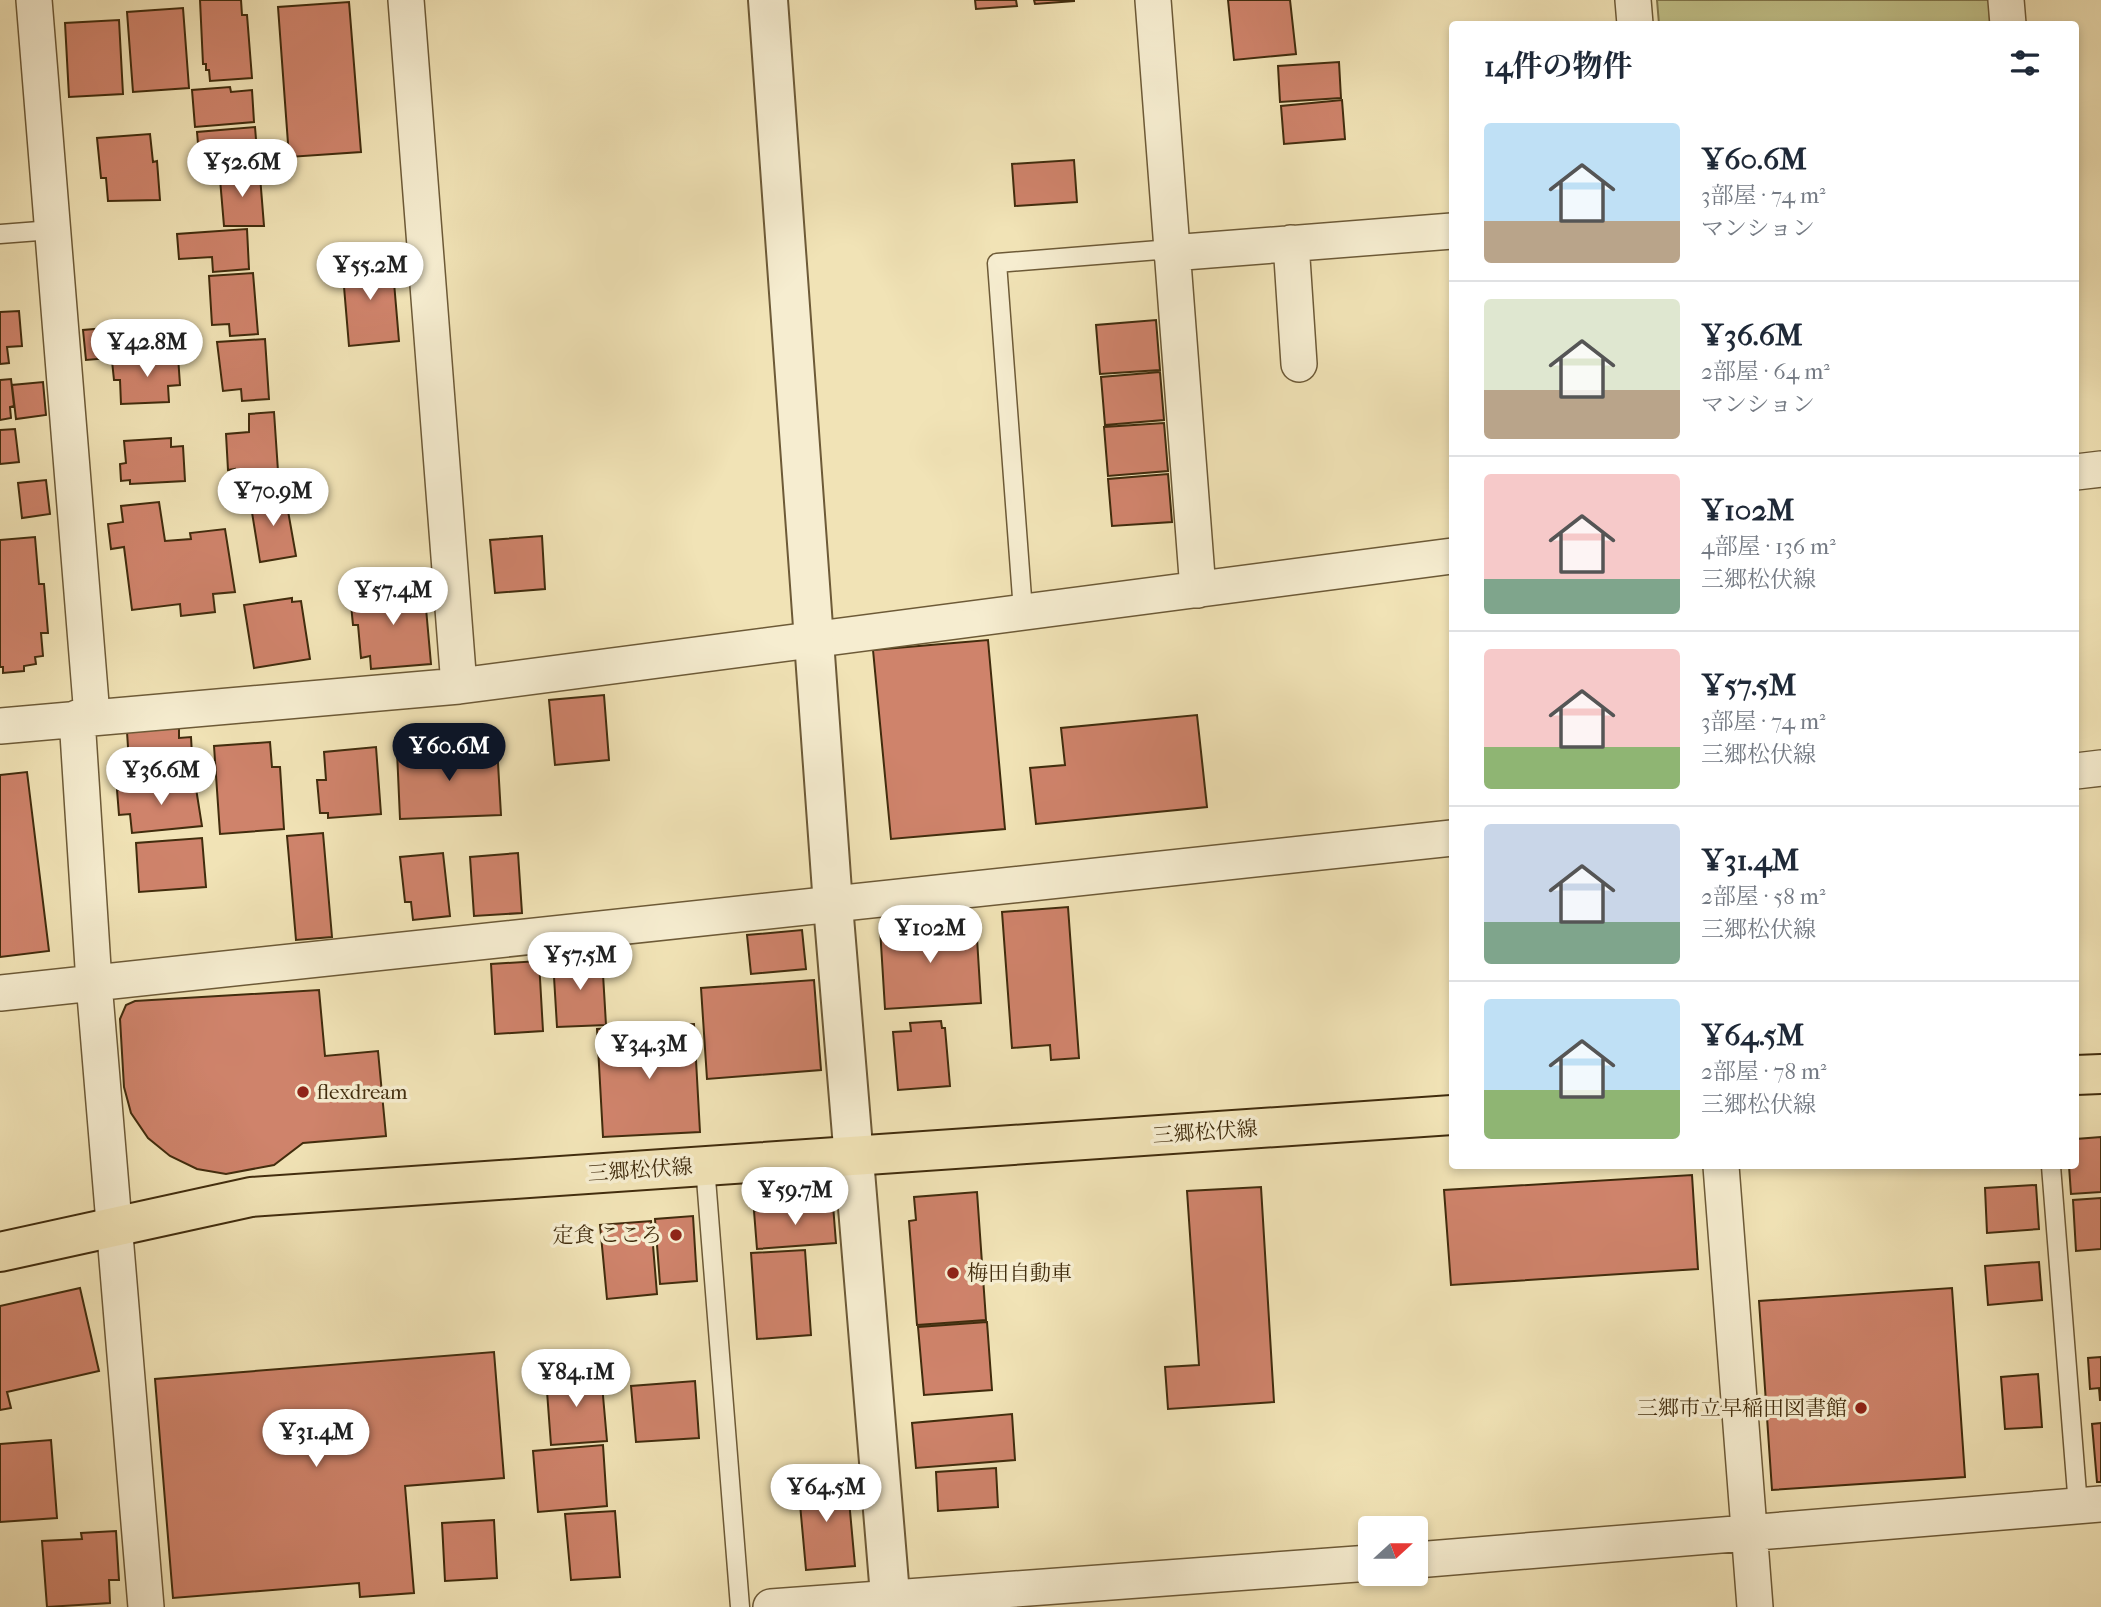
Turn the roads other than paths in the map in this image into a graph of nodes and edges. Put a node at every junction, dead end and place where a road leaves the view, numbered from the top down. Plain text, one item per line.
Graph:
1 (34, 0) edge
2 (406, 0) edge
3 (768, 0) edge
4 (1153, 0) edge
5 (1633, 0) edge
6 (2006, 0) edge
7 (1635, 21) edge
8 (2008, 21) edge
9 (52, 230) junction
10 (1449, 231) edge
11 (0, 234) edge
12 (1291, 243) junction
13 (1171, 251) junction
14 (1299, 364) dead end
15 (2101, 469) edge
16 (2079, 472) edge
17 (1449, 556) edge
18 (1198, 590) junction
19 (1023, 611) junction
20 (815, 637) junction
21 (459, 686) junction
22 (84, 718) junction
23 (0, 726) edge
24 (2101, 768) edge
25 (2079, 771) edge
26 (1449, 838) edge
27 (833, 905) junction
28 (94, 983) junction
29 (0, 993) edge
30 (2101, 1074) edge
31 (2079, 1075) edge
32 (1449, 1115) edge
33 (856, 1155) junction
34 (705, 1166) junction
35 (1721, 1169) edge
36 (2051, 1169) edge
37 (114, 1226) junction
38 (0, 1252) edge
39 (2090, 1505) edge
40 (1749, 1534) junction
41 (1428, 1559) edge
42 (1358, 1564) edge
43 (890, 1603) edge
44 (146, 1607) edge
45 (740, 1607) edge
46 (771, 1607) edge
47 (1755, 1607) edge

1 - 9 street
2 - 21 street
3 - 20 street
4 - 13 street
5 - 7 street
6 - 8 street
9 - 11 lane
9 - 22 street
10 - 12 street
12 - 13 street
12 - 14 street
13 - 18 street
13 - 19 lane
15 - 16 street
17 - 18 street
18 - 19 street
19 - 20 street
20 - 21 street
20 - 27 street
21 - 22 street
22 - 23 street
22 - 28 street
24 - 25 street
26 - 27 street
27 - 28 street
27 - 33 street
28 - 29 street
28 - 37 street
30 - 31 main road
32 - 33 main road, 三郷松伏線
33 - 34 main road, 三郷松伏線
33 - 43 street
34 - 37 main road, 三郷松伏線
34 - 45 lane
35 - 40 street
36 - 39 lane
37 - 38 main road, 三郷松伏線
37 - 44 street
39 - 40 street
40 - 41 street
40 - 47 street
42 - 43 street
43 - 46 street

